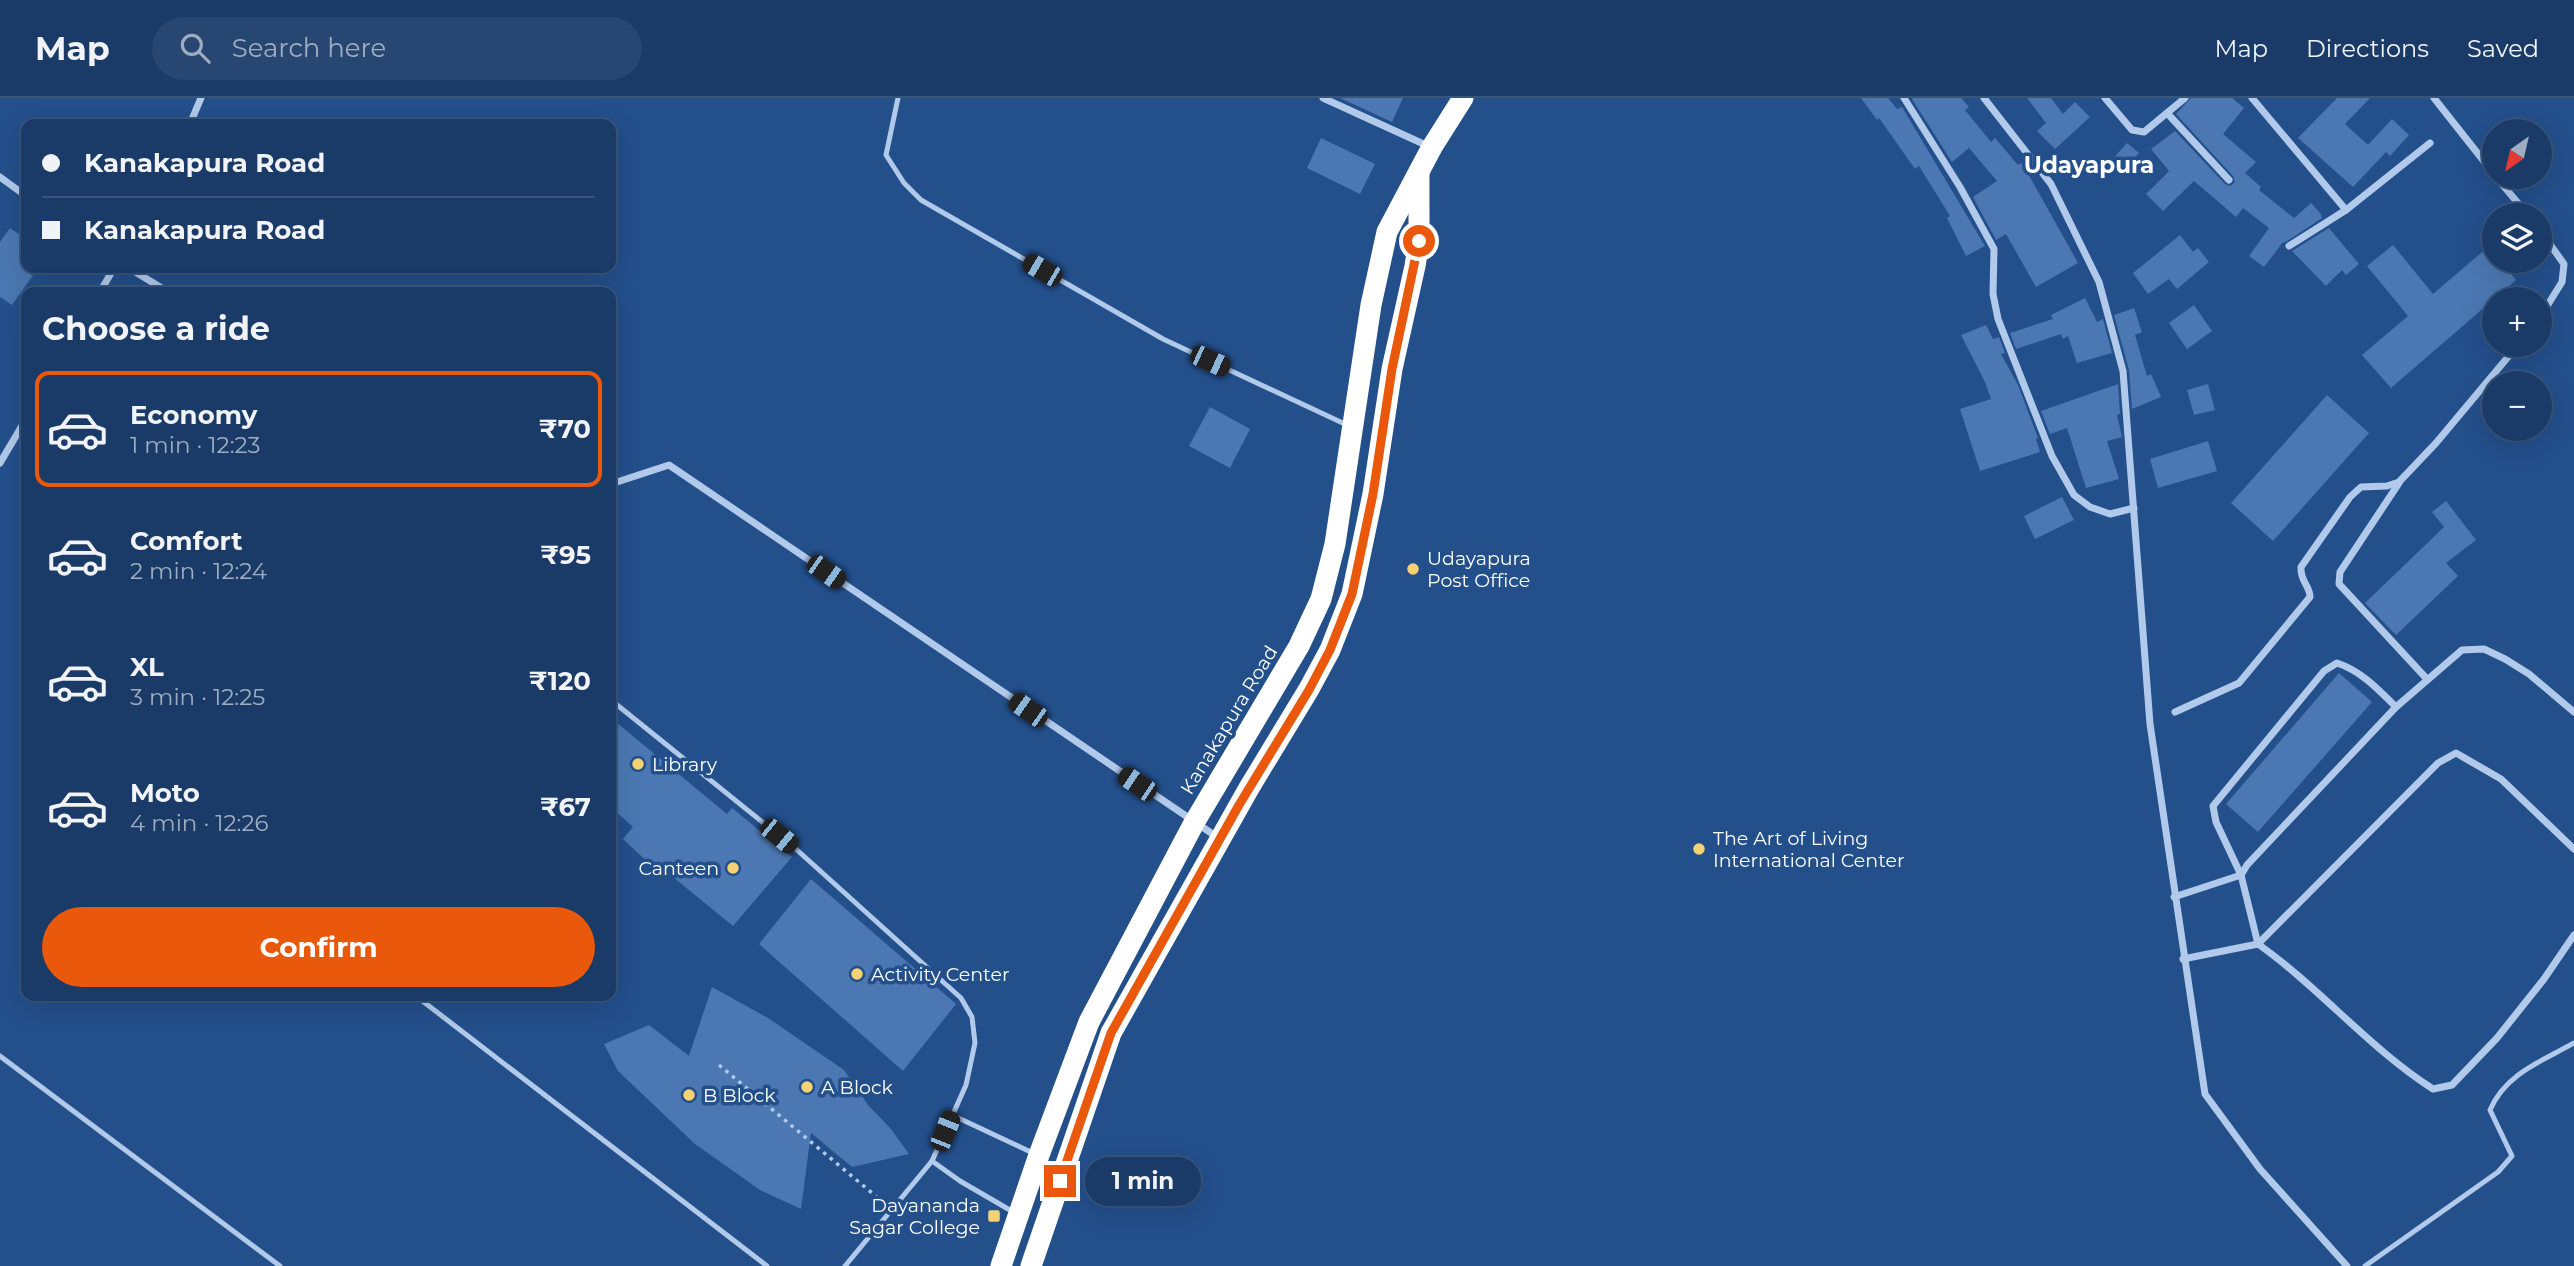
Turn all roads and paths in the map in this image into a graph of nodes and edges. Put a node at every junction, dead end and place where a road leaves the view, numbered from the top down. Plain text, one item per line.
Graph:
1 (201, 98) edge
2 (898, 98) edge
3 (1323, 98) edge
4 (1463, 98) edge
5 (1904, 98) edge
6 (1984, 98) edge
7 (2105, 98) edge
8 (2185, 98) edge
9 (2252, 98) edge
10 (2434, 98) edge
11 (2167, 113) junction
12 (192, 119) edge
13 (2430, 143) dead end
14 (1432, 148) junction
15 (2482, 159) edge
16 (1419, 173) junction
17 (0, 177) edge
18 (2229, 180) dead end
19 (2507, 189) edge
20 (21, 192) edge
21 (2518, 203) edge
22 (2346, 210) junction
23 (2289, 246) dead end
24 (2552, 247) edge
25 (137, 273) edge
26 (159, 287) edge
27 (2552, 298) edge
28 (2508, 357) edge
29 (21, 427) edge
30 (1353, 427) junction
31 (0, 463) edge
32 (616, 482) edge
33 (2399, 482) junction
34 (2134, 508) junction
35 (1335, 544) junction
36 (1362, 548) junction
37 (2426, 678) junction
38 (616, 704) edge
39 (2396, 707) junction
40 (2175, 712) dead end
41 (2574, 712) edge
42 (1194, 823) junction
43 (1220, 839) junction
44 (2574, 849) edge
45 (2241, 875) junction
46 (2174, 897) junction
47 (2574, 935) edge
48 (2258, 944) junction
49 (2183, 959) junction
50 (422, 1001) edge
51 (2574, 1043) edge
52 (0, 1056) edge
53 (719, 1065) dead end
54 (952, 1115) junction
55 (1039, 1155) junction
56 (932, 1161) junction
57 (892, 1209) junction
58 (1018, 1214) junction
59 (280, 1266) edge
60 (767, 1266) edge
61 (845, 1266) edge
62 (1000, 1266) edge
63 (1031, 1266) edge
64 (2347, 1266) edge
65 (2365, 1266) edge

1 - 12 street
2 - 30 lane
3 - 14 street
4 - 14 highway, Kanakapura Road
5 - 34 street
6 - 34 street
7 - 11 street
8 - 11 street
9 - 22 street
10 - 15 street
11 - 18 street
13 - 22 street
14 - 16 highway, Kanakapura Road
16 - 30 highway, Kanakapura Road
16 - 36 highway, Kanakapura Road
17 - 20 street
19 - 21 street
22 - 23 street
24 - 27 street
25 - 26 street
28 - 33 street
29 - 31 street
30 - 35 highway, Kanakapura Road
32 - 42 street
33 - 37 street
33 - 40 street
34 - 46 street
35 - 36 highway
35 - 42 highway, Kanakapura Road
36 - 43 highway, Kanakapura Road
37 - 39 street
37 - 41 street
38 - 54 lane
39 - 45 street
39 - 45 street
42 - 43 street
42 - 55 highway, Kanakapura Road
43 - 63 highway, Kanakapura Road
44 - 48 street
45 - 46 street
45 - 48 street
46 - 49 street
47 - 48 street
48 - 49 street
49 - 64 street
50 - 60 lane
51 - 65 lane
52 - 59 lane
53 - 57 path
54 - 55 lane
54 - 56 lane
55 - 58 highway, Kanakapura Road
56 - 57 lane
56 - 58 lane
57 - 61 lane
58 - 62 highway, Kanakapura Road

